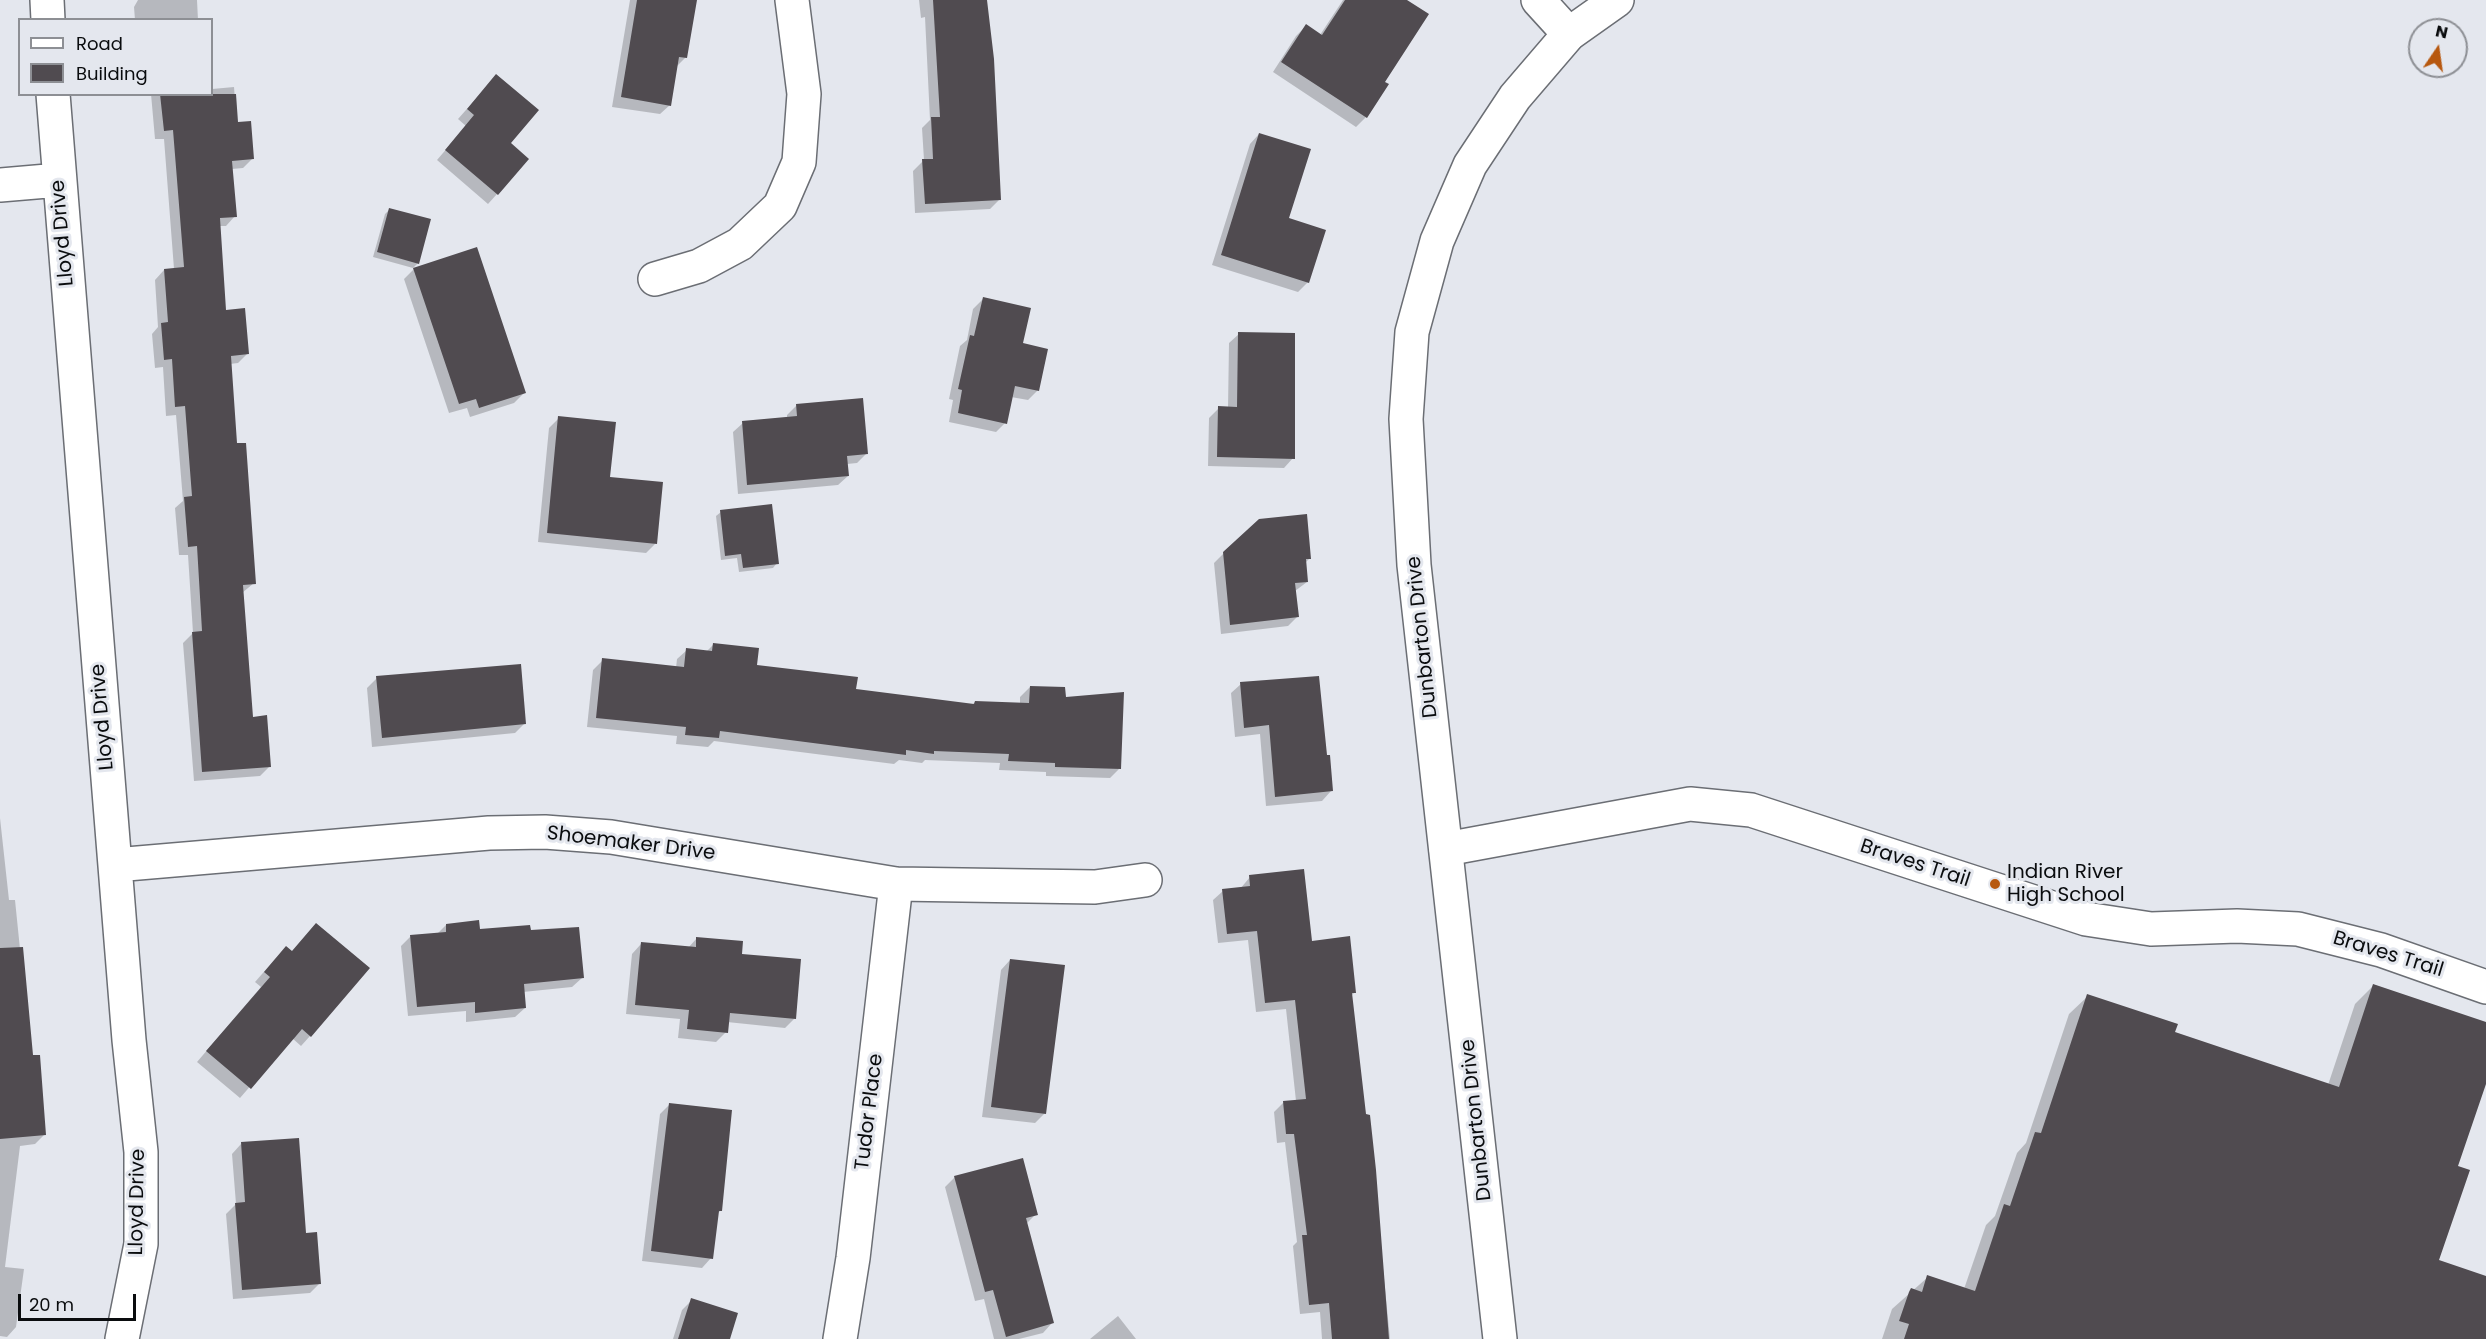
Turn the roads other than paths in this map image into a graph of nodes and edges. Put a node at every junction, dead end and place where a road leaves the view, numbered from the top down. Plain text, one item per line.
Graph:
1 (46, 0) edge
2 (792, 0) edge
3 (1538, 0) edge
4 (1617, 0) edge
5 (48, 18) edge
6 (1569, 34) junction
7 (53, 96) edge
8 (58, 180) junction
9 (0, 185) edge
10 (655, 279) dead end
11 (1446, 849) junction
12 (115, 866) junction
13 (1145, 880) dead end
14 (896, 884) junction
15 (2486, 987) edge
16 (122, 1339) edge
17 (840, 1339) edge
18 (1500, 1339) edge

1 - 5 street
2 - 10 street
3 - 6 street
4 - 6 street, Dunbarton Drive
6 - 11 street, Dunbarton Drive
7 - 8 street, Lloyd Drive
8 - 9 street
8 - 12 street, Lloyd Drive
11 - 15 street, Braves Trail
11 - 18 street, Dunbarton Drive
12 - 14 street, Shoemaker Drive
12 - 16 street, Lloyd Drive
13 - 14 street, Shoemaker Drive
14 - 17 street, Tudor Place

